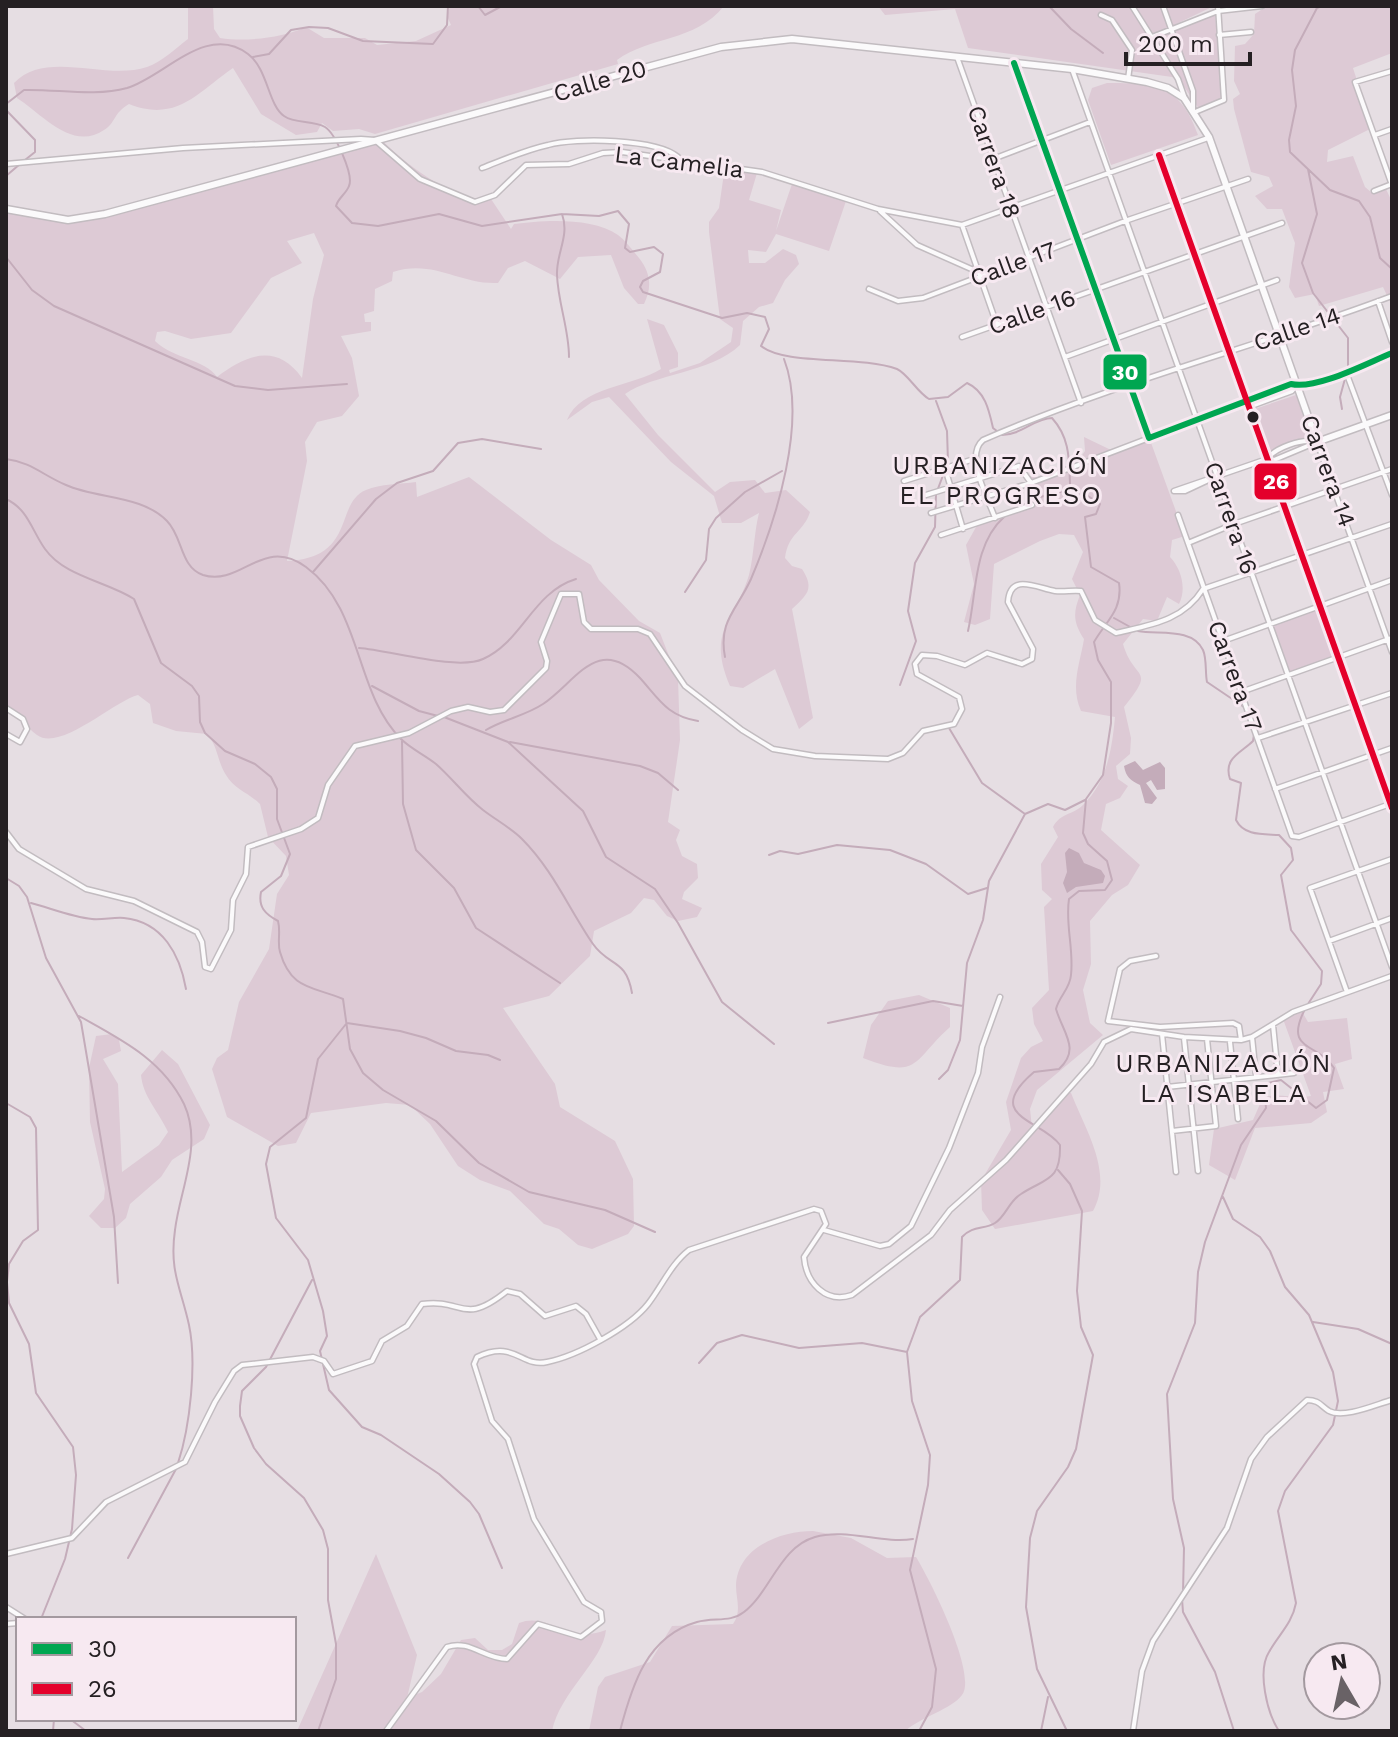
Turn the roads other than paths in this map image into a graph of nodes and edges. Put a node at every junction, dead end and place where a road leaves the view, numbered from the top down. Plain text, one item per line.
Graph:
1 (1132, 6) edge
2 (1164, 6) edge
3 (1262, 7) edge
4 (1218, 9) edge
5 (1101, 15) dead end
6 (1171, 28) junction
7 (1251, 32) dead end
8 (1219, 35) junction
9 (1152, 37) junction
10 (957, 57) junction
11 (1014, 63) junction
12 (1072, 69) junction
13 (1392, 71) edge
14 (1128, 79) junction
15 (1184, 98) junction
16 (1194, 111) junction
17 (1090, 122) junction
18 (1392, 129) edge
19 (1374, 136) junction
20 (1209, 137) junction
21 (375, 140) junction
22 (1043, 141) junction
23 (1159, 155) junction
24 (678, 157) junction
25 (993, 159) junction
26 (6, 164) edge
27 (482, 168) dead end
28 (1108, 171) junction
29 (1248, 179) dead end
30 (1392, 184) edge
31 (1226, 187) junction
32 (1061, 190) junction
33 (1374, 191) dead end
34 (1176, 205) junction
35 (1011, 208) junction
36 (6, 209) edge
37 (878, 209) junction
38 (1125, 221) junction
39 (1282, 223) dead end
40 (962, 225) junction
41 (1244, 237) junction
42 (1078, 240) junction
43 (1195, 254) junction
44 (1028, 257) junction
45 (1143, 271) junction
46 (979, 274) junction
47 (1277, 280) dead end
48 (1261, 286) junction
49 (869, 289) dead end
50 (1095, 290) junction
51 (1392, 296) edge
52 (1378, 301) junction
53 (1212, 304) junction
54 (1045, 308) junction
55 (1161, 320) junction
56 (997, 325) junction
57 (1278, 335) junction
58 (962, 337) dead end
59 (1113, 340) junction
60 (1392, 342) edge
61 (1230, 353) junction
62 (1392, 353) edge
63 (1064, 358) junction
64 (1178, 366) junction
65 (1346, 372) junction
66 (1130, 385) junction
67 (1297, 385) junction
68 (1247, 402) junction
69 (1081, 403) junction
70 (1392, 415) edge
71 (1197, 421) junction
72 (1367, 424) junction
73 (1149, 438) junction
74 (1317, 442) junction
75 (975, 459) junction
76 (1267, 459) junction
77 (945, 468) junction
78 (1392, 469) edge
79 (1385, 472) junction
80 (1217, 476) junction
81 (981, 479) junction
82 (904, 481) dead end
83 (1031, 483) junction
84 (951, 488) junction
85 (1334, 490) junction
86 (926, 495) dead end
87 (1392, 495) edge
88 (987, 496) junction
89 (1032, 505) dead end
90 (957, 506) junction
91 (1286, 507) junction
92 (931, 513) dead end
93 (1178, 515) dead end
94 (995, 518) junction
95 (1234, 524) junction
96 (1392, 524) edge
97 (963, 529) junction
98 (941, 535) dead end
99 (1352, 539) junction
100 (1188, 543) junction
101 (1301, 557) junction
102 (1250, 573) junction
103 (1392, 580) edge
104 (1368, 588) junction
105 (1203, 589) junction
106 (1320, 607) junction
107 (1269, 625) junction
108 (1390, 639) edge
109 (1223, 641) junction
110 (1392, 652) edge
111 (1338, 657) junction
112 (1288, 675) junction
113 (1241, 692) junction
114 (1392, 693) edge
115 (1356, 707) junction
116 (6, 708) edge
117 (1305, 725) junction
118 (6, 734) edge
119 (1258, 738) junction
120 (1392, 748) edge
121 (1373, 755) junction
122 (1322, 773) junction
123 (1275, 789) junction
124 (1392, 805) edge
125 (1341, 823) junction
126 (6, 832) edge
127 (1392, 859) edge
128 (1357, 871) junction
129 (1392, 918) edge
130 (1376, 925) junction
131 (1329, 941) junction
132 (1156, 956) dead end
133 (1392, 967) edge
134 (1392, 976) edge
135 (1347, 992) junction
136 (1000, 997) dead end
137 (1273, 1025) junction
138 (1162, 1034) junction
139 (1184, 1037) junction
140 (1252, 1037) junction
141 (1207, 1039) junction
142 (1241, 1040) junction
143 (1230, 1042) junction
144 (1294, 1073) dead end
145 (1278, 1075) junction
146 (1256, 1076) junction
147 (1234, 1079) junction
148 (1211, 1082) junction
149 (1189, 1084) junction
150 (1167, 1087) junction
151 (1238, 1119) dead end
152 (1193, 1129) junction
153 (1172, 1131) junction
154 (1198, 1171) dead end
155 (1176, 1172) dead end
156 (824, 1230) junction
157 (600, 1339) junction
158 (1392, 1400) edge
159 (6, 1554) edge
160 (386, 1731) edge
161 (1133, 1731) edge

1 - 9 street
2 - 6 street
3 - 4 street
4 - 6 street
4 - 8 street
5 - 14 street
6 - 9 street
6 - 16 street
7 - 8 street
8 - 16 street
9 - 15 street
10 - 11 main road, Calle 20
10 - 21 main road, Calle 20
10 - 25 street, Carrera 18
11 - 12 main road, Calle 20
11 - 22 street
12 - 14 main road, Calle 20
12 - 17 street, Carrera 16
13 - 19 street
14 - 15 main road, Calle 20
15 - 16 main road
16 - 20 main road, Carrera 14
17 - 22 street
17 - 28 street, Carrera 16
18 - 19 street
19 - 30 street
20 - 23 street
20 - 31 main road, Carrera 14
21 - 24 street, La Camelia
21 - 26 street
21 - 36 main road, Calle 20
22 - 25 street
22 - 32 street
23 - 28 street
23 - 34 street
24 - 27 street
24 - 37 street, La Camelia
25 - 35 street, Carrera 18
28 - 32 street
28 - 38 street, Carrera 16
29 - 31 street, Calle 17
30 - 33 street
31 - 34 street, Calle 17
31 - 41 main road, Carrera 14
32 - 35 street
32 - 42 street
34 - 38 street, Calle 17
34 - 43 street
35 - 40 street
35 - 44 street, Carrera 18
37 - 40 street, La Camelia
37 - 46 street
38 - 42 street, Calle 17
38 - 45 street, Carrera 16
39 - 41 street, Calle 16
40 - 46 street
41 - 43 street, Calle 16
41 - 48 main road, Carrera 14
42 - 44 street, Calle 17
42 - 50 street
43 - 45 street, Calle 16
43 - 53 street
44 - 46 street, Calle 17
44 - 54 street, Carrera 18
45 - 50 street, Calle 16
45 - 55 street, Carrera 16
46 - 49 street, Calle 17
46 - 56 street
47 - 48 street
48 - 53 street
48 - 57 main road, Carrera 14
50 - 54 street, Calle 16
50 - 59 street
51 - 52 street, Calle 14
52 - 57 street, Calle 14
52 - 60 street
53 - 55 street
53 - 61 street
54 - 56 street, Calle 16
54 - 63 street, Carrera 18
55 - 59 street
55 - 64 street, Carrera 16
56 - 58 street, Calle 16
57 - 61 street, Calle 14
57 - 67 main road, Carrera 14
59 - 63 street
59 - 66 street
61 - 64 street, Calle 14
61 - 68 street
62 - 65 street
63 - 69 street, Carrera 18
64 - 66 street, Calle 14
64 - 71 street, Carrera 16
65 - 67 street
65 - 72 street
66 - 69 street, Calle 14
66 - 73 street
67 - 68 street
67 - 74 main road, Carrera 14
68 - 71 street
68 - 76 street
69 - 75 street, Calle 14
70 - 72 main road
71 - 73 street
71 - 80 street, Carrera 16
72 - 74 main road
72 - 79 street
73 - 83 street
74 - 76 street
74 - 85 street, Carrera 14
75 - 77 street
75 - 81 street
76 - 80 street
76 - 91 street
77 - 82 street
77 - 84 street
78 - 79 street
79 - 85 street
79 - 87 street
80 - 80 street
80 - 95 street, Carrera 16
81 - 83 street
81 - 84 street
81 - 88 street
83 - 88 street
84 - 86 street
84 - 90 street
85 - 91 street
85 - 99 street, Carrera 14
88 - 90 street
88 - 94 street
89 - 94 street
90 - 92 street
90 - 97 street
91 - 95 street
91 - 101 street
93 - 100 street, Carrera 17
94 - 97 street
95 - 100 street
95 - 102 street, Carrera 16
96 - 99 street
97 - 98 street
99 - 101 street
99 - 104 street, Carrera 14
100 - 105 street, Carrera 17
101 - 102 street
101 - 106 street
102 - 105 street
102 - 107 street, Carrera 16
103 - 104 street
104 - 106 street
104 - 108 street, Carrera 14
105 - 109 street, Carrera 17
105 - 126 street
106 - 107 street
106 - 111 street
107 - 109 street
107 - 112 street, Carrera 16
108 - 110 street, Carrera 14
108 - 111 street
109 - 113 street, Carrera 17
111 - 112 street
111 - 115 street
112 - 113 street
112 - 117 street, Carrera 16
113 - 119 street, Carrera 17
114 - 115 street
115 - 117 street
115 - 121 street
116 - 118 street
117 - 119 street
117 - 122 street, Carrera 16
119 - 123 street, Carrera 17
120 - 121 street
121 - 122 street
121 - 124 street
122 - 123 street
122 - 125 street, Carrera 16
123 - 125 street, Carrera 17
124 - 125 street
125 - 128 street, Carrera 16
127 - 128 street
128 - 130 street, Carrera 16
128 - 131 street
129 - 130 street
130 - 131 street
130 - 133 street, Carrera 16
131 - 135 street
132 - 142 street
134 - 135 street
135 - 137 street
136 - 156 street
137 - 140 street
137 - 145 street
138 - 139 street
138 - 150 street
138 - 156 street
139 - 141 street
139 - 149 street
140 - 142 street
140 - 146 street
141 - 143 street
141 - 148 street
142 - 143 street
143 - 147 street
144 - 145 street
145 - 146 street
146 - 147 street
147 - 148 street
147 - 151 street
148 - 149 street
148 - 152 street
149 - 150 street
149 - 152 street
150 - 153 street
152 - 153 street
152 - 154 street
153 - 155 street
156 - 157 street
157 - 159 street
157 - 160 street
158 - 161 street

